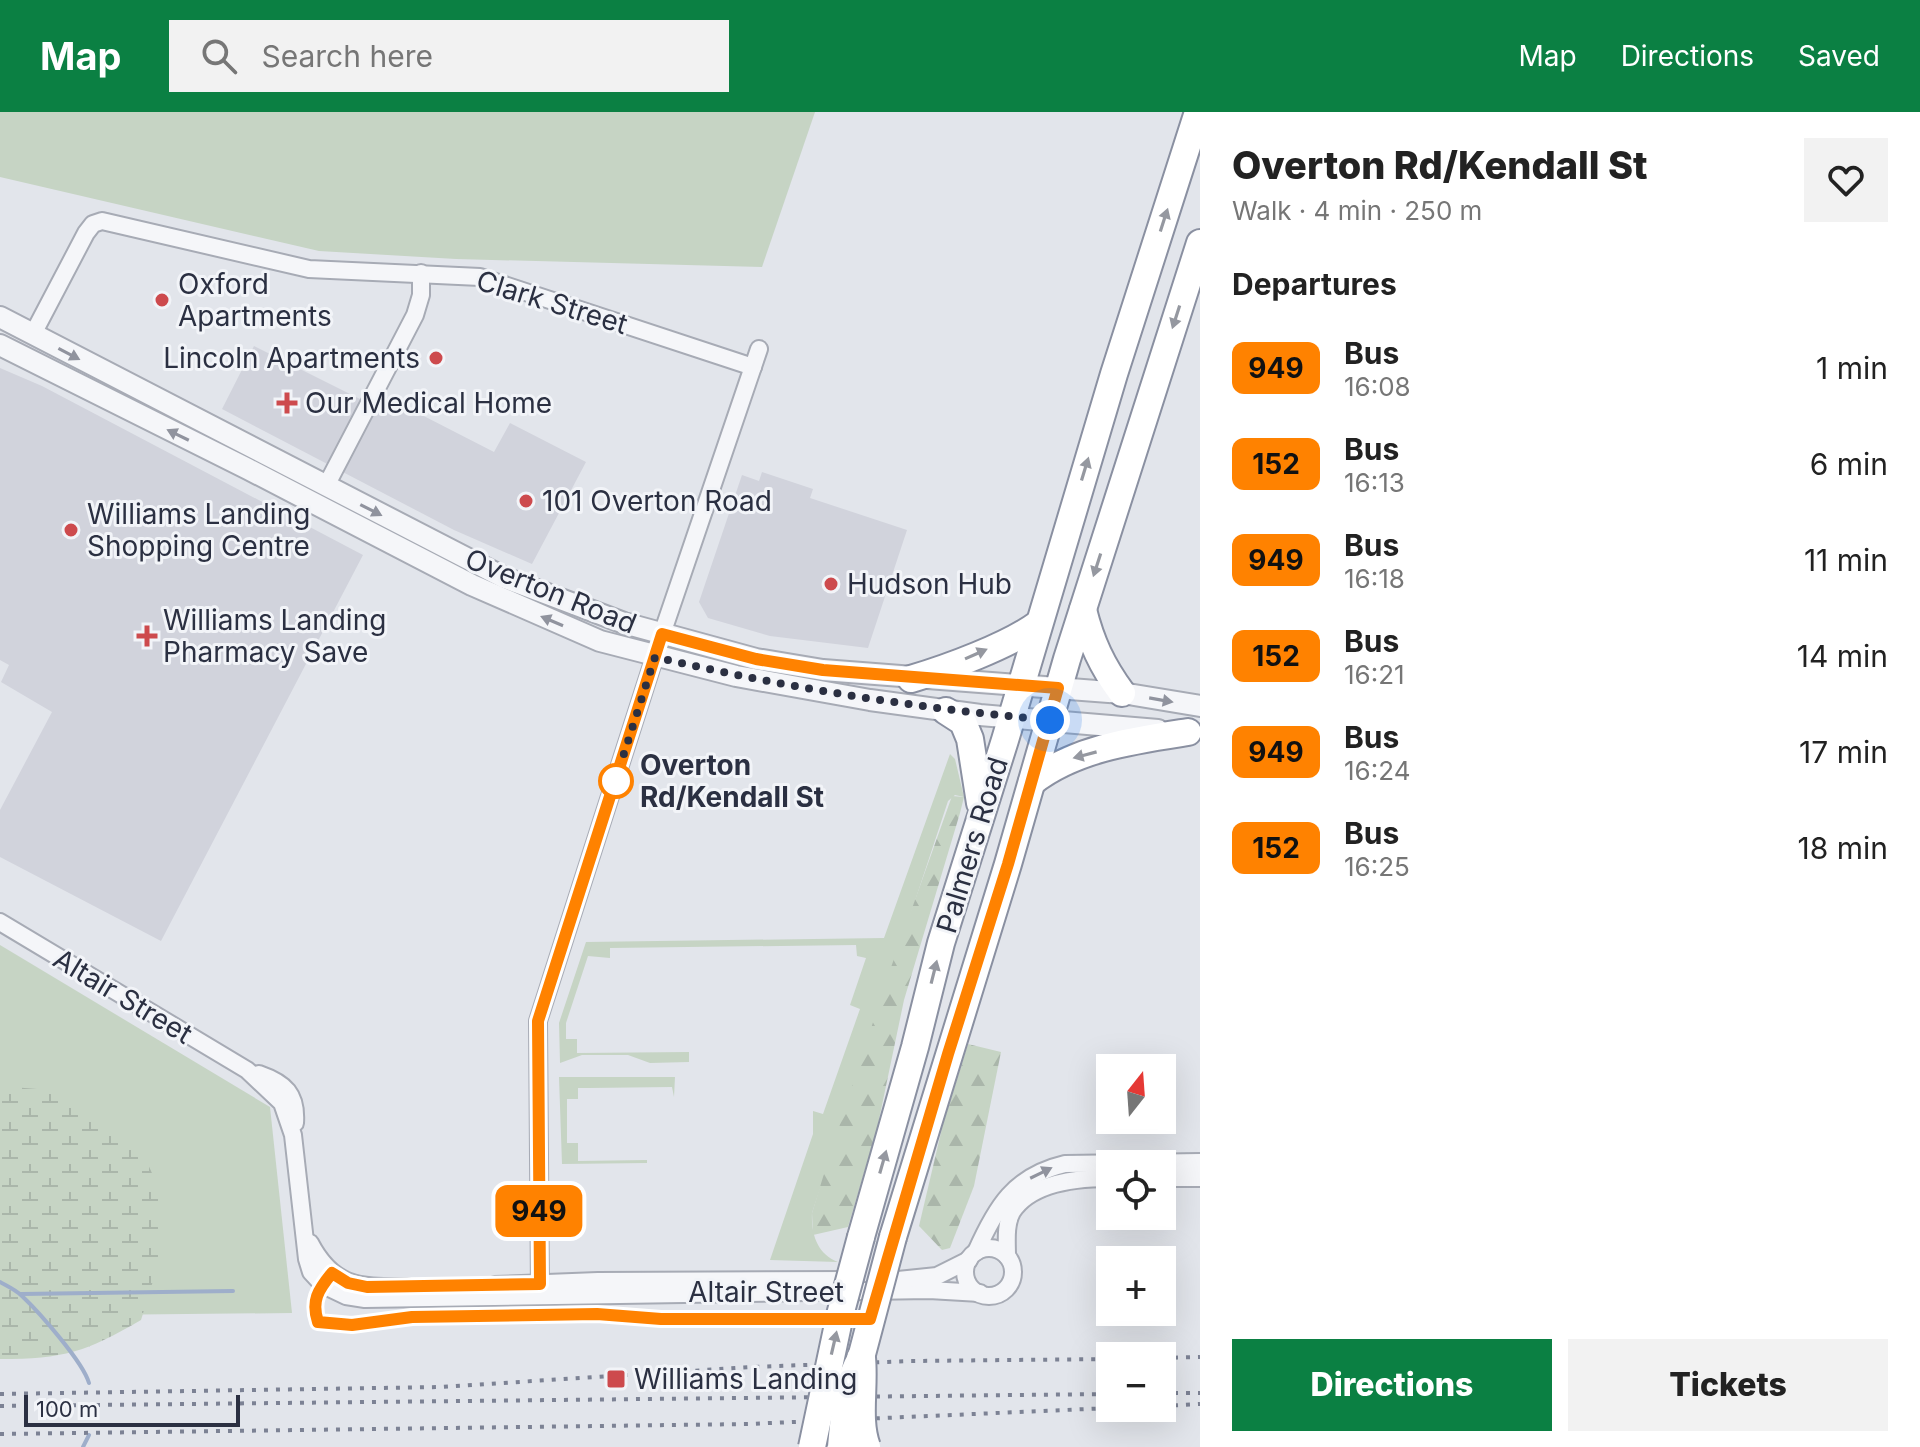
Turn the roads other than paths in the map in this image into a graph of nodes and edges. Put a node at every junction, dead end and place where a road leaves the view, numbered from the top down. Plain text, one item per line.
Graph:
1 (1185, 112) edge
2 (1198, 112) edge
3 (1188, 144) junction
4 (1200, 243) edge
5 (421, 273) junction
6 (0, 317) edge
7 (33, 334) junction
8 (0, 345) edge
9 (759, 349) dead end
10 (753, 367) junction
11 (326, 486) junction
12 (1083, 610) junction
13 (1038, 624) junction
14 (662, 634) junction
15 (655, 657) junction
16 (911, 679) junction
17 (1021, 685) junction
18 (1058, 688) junction
19 (1122, 693) junction
20 (1200, 706) edge
21 (946, 711) junction
22 (1011, 717) junction
23 (1050, 720) junction
24 (1194, 733) edge
25 (1032, 782) junction
26 (981, 811) junction
27 (0, 922) edge
28 (1200, 1162) edge
29 (1096, 1178) edge
30 (1176, 1178) edge
31 (1200, 1178) edge
32 (972, 1256) junction
33 (1007, 1256) junction
34 (540, 1290) junction
35 (980, 1293) junction
36 (861, 1358) junction
37 (812, 1447) edge
38 (841, 1447) edge
39 (866, 1447) edge

1 - 3 street
2 - 3 highway, Palmers Road
13 -> 3 highway, Palmers Road
4 -> 12 highway, Palmers Road
5 - 7 street, Clark Street
5 - 10 street, Clark Street
5 - 11 street
6 - 7 street, Overton Road
7 -> 11 street, Overton Road
15 -> 8 street, Overton Road
9 - 10 street
10 - 14 street
11 -> 14 street, Overton Road
12 - 18 highway, Palmers Road
12 - 19 highway
16 -> 13 highway
13 - 17 highway, Palmers Road
14 - 15 street
14 - 16 street, Overton Road
15 - 21 street, Overton Road
15 - 34 street
16 - 17 street, Overton Road
17 - 18 street, Overton Road
17 - 22 highway, Palmers Road
18 - 19 street, Overton Road
18 - 23 highway, Palmers Road
19 -> 20 street, Overton Road
21 - 22 street, Overton Road
21 - 26 highway
22 - 23 street, Overton Road
22 - 26 highway, Palmers Road
23 - 24 street, Overton Road
23 - 25 highway, Palmers Road
24 -> 25 highway
25 - 36 highway, Palmers Road, bridge
37 -> 26 highway, Palmers Road, bridge
27 - 34 street, Altair Street
32 -> 28 street
29 - 33 street
30 - 31 street
32 - 33 street
32 - 34 street, Altair Street
32 - 35 street
33 - 35 street
34 - 35 street, Altair Street
36 - 38 highway, Palmers Road, bridge
36 - 39 highway, bridge

